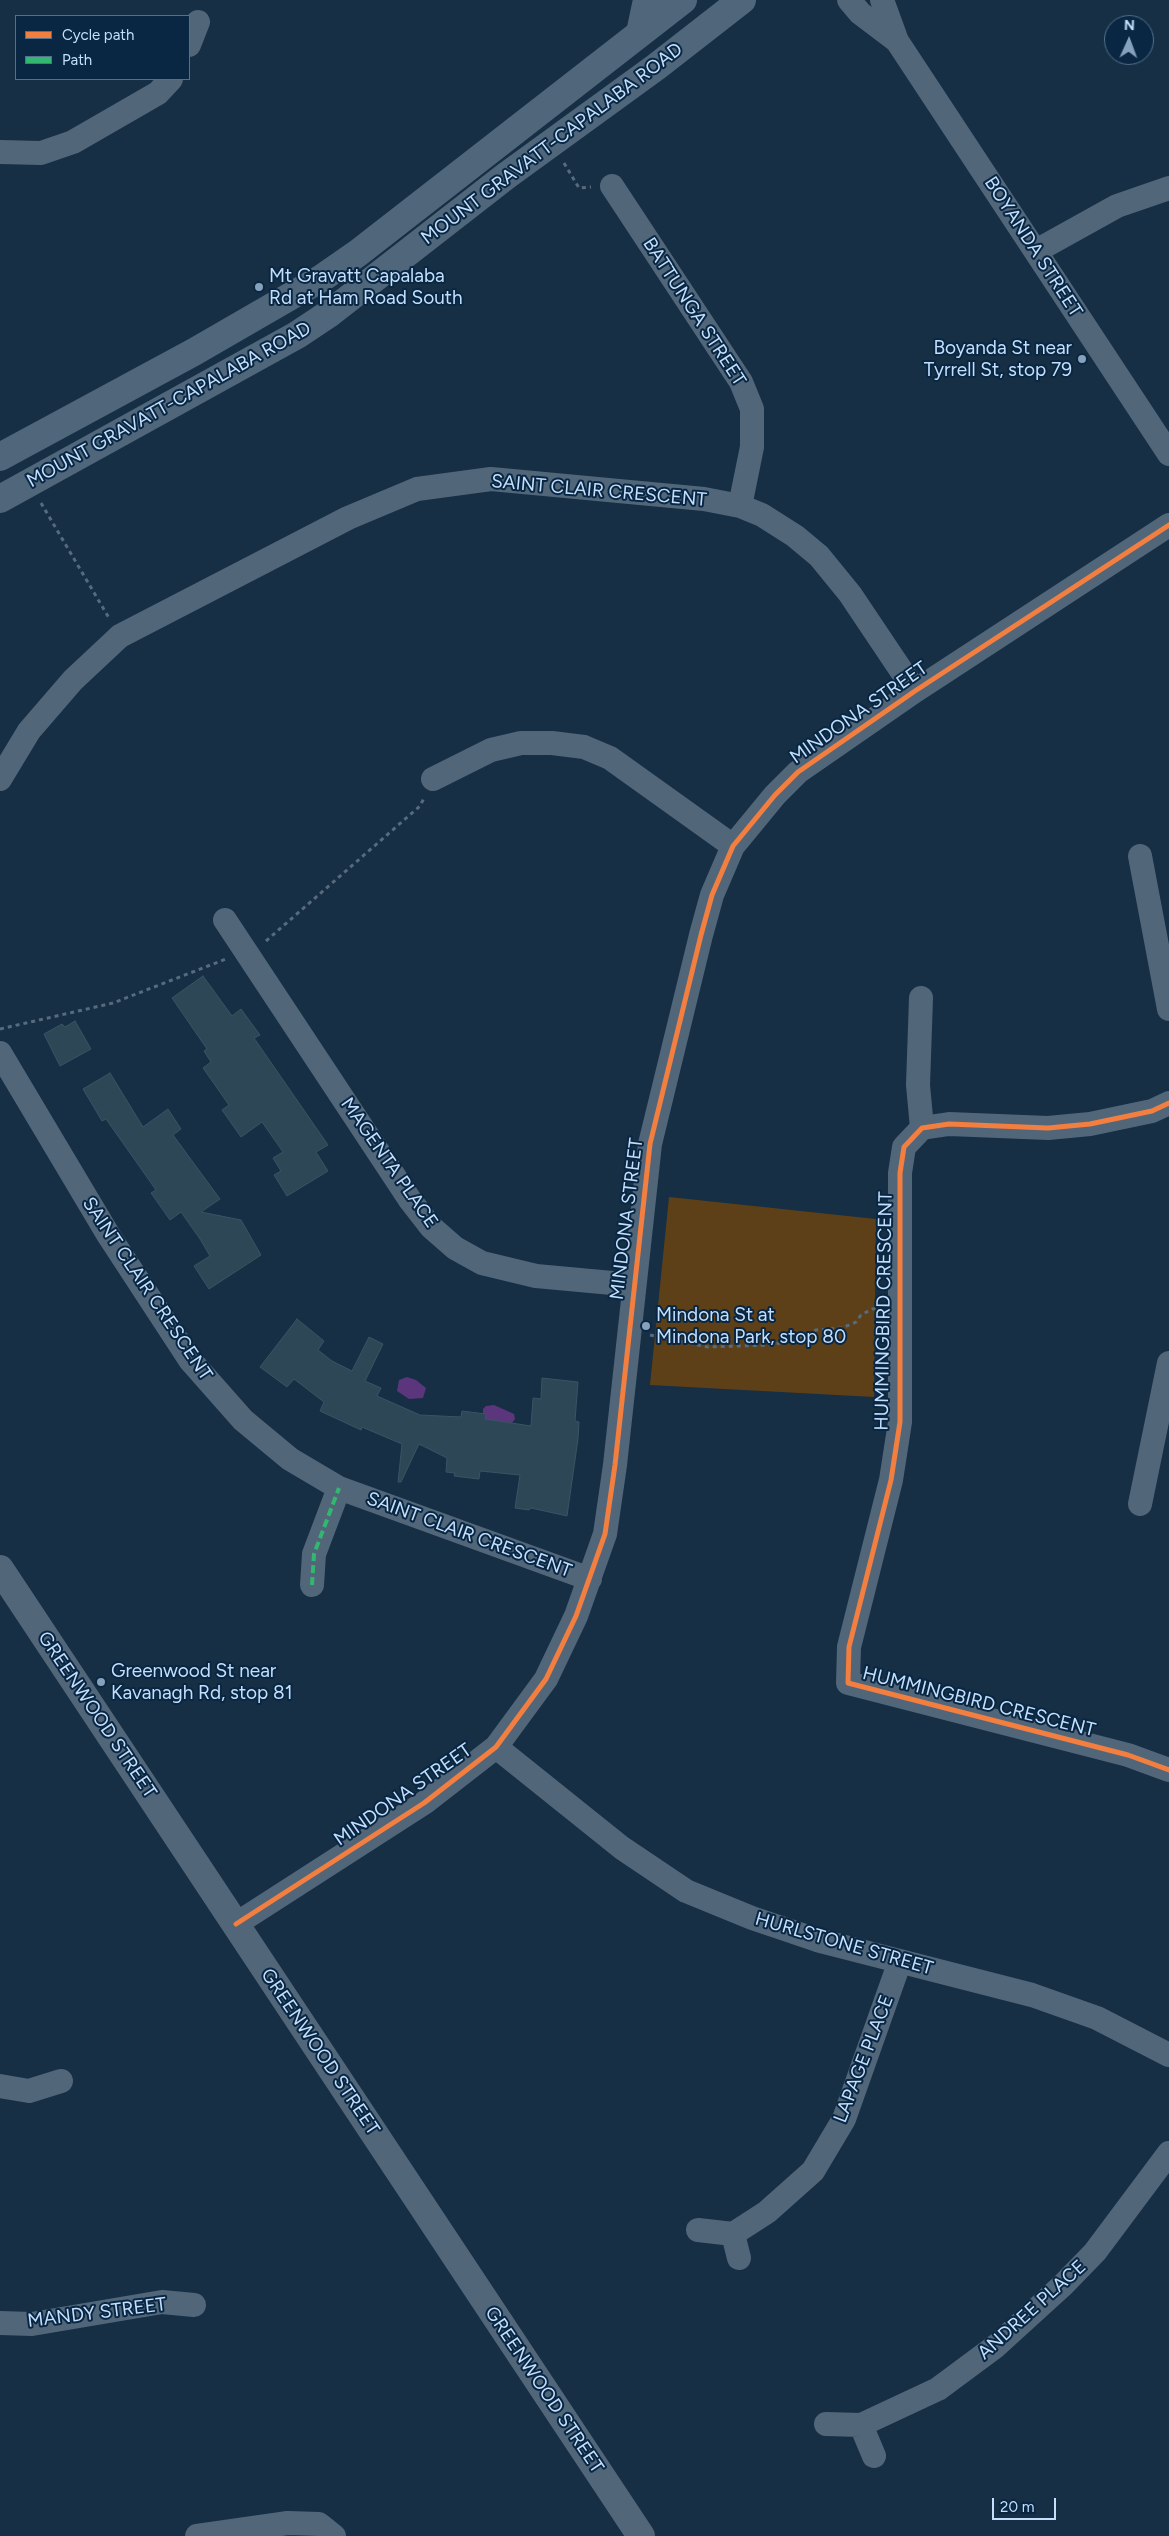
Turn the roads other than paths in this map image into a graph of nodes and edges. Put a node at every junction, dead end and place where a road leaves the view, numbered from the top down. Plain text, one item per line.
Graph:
1 (647, 0) edge
2 (683, 0) edge
3 (742, 0) edge
4 (849, 0) edge
5 (882, 0) edge
6 (198, 22) dead end
7 (640, 33) junction
8 (896, 41) junction
9 (190, 42) edge
10 (170, 80) edge
11 (0, 152) edge
12 (612, 186) road end
13 (1169, 188) edge
14 (1036, 251) junction
15 (1169, 454) edge
16 (0, 457) edge
17 (0, 499) edge
18 (740, 506) junction
19 (1169, 525) edge
20 (915, 692) junction
21 (0, 779) edge
22 (434, 779) road end
23 (733, 846) junction
24 (1140, 856) dead end
25 (225, 920) dead end
26 (921, 998) dead end
27 (1169, 1009) edge
28 (0, 1053) edge
29 (1169, 1102) edge
30 (922, 1128) junction
31 (634, 1285) junction
32 (1169, 1363) edge
33 (339, 1488) junction
34 (1140, 1504) dead end
35 (2, 1575) edge
36 (590, 1579) junction
37 (312, 1586) dead end
38 (496, 1747) junction
39 (1169, 1770) edge
40 (236, 1924) junction
41 (900, 1961) junction
42 (1169, 2055) edge
43 (61, 2081) dead end
44 (0, 2086) edge
45 (1169, 2154) edge
46 (698, 2230) dead end
47 (733, 2234) junction
48 (739, 2258) dead end
49 (194, 2305) dead end
50 (0, 2323) edge
51 (826, 2424) dead end
52 (861, 2425) junction
53 (874, 2456) dead end
54 (197, 2536) edge
55 (334, 2536) edge
56 (641, 2536) edge

1 - 7 highway
2 - 7 highway, MOUNT GRAVATT-CAPALABA ROAD
3 - 17 highway, MOUNT GRAVATT-CAPALABA ROAD
4 - 8 street, BOYANDA STREET
5 - 8 street, BOYANDA STREET
6 - 9 street
7 - 16 highway, MOUNT GRAVATT-CAPALABA ROAD
8 - 14 street, BOYANDA STREET
10 - 11 street
12 - 18 street, BATTUNGA STREET
13 - 14 street
14 - 15 street, BOYANDA STREET
18 - 20 street, SAINT CLAIR CRESCENT
18 - 21 street, SAINT CLAIR CRESCENT
19 - 20 street, MINDONA STREET
20 - 23 street, MINDONA STREET
22 - 23 street
23 - 31 street, MINDONA STREET
24 - 27 street
25 - 31 street, MAGENTA PLACE
26 - 30 street
28 - 33 street, SAINT CLAIR CRESCENT
29 - 30 street
30 - 39 street, HUMMINGBIRD CRESCENT
31 - 36 street, MINDONA STREET
32 - 34 street
33 - 36 street, SAINT CLAIR CRESCENT
33 - 37 street
35 - 40 street, GREENWOOD STREET
36 - 38 street, MINDONA STREET
38 - 40 street, MINDONA STREET
38 - 41 street, HURLSTONE STREET
40 - 56 street, GREENWOOD STREET
41 - 42 street, HURLSTONE STREET
41 - 47 street, LAPAGE PLACE
43 - 44 street
45 - 52 street, ANDREE PLACE
46 - 47 street
47 - 48 street
49 - 50 street, MANDY STREET
51 - 52 street, ANDREE PLACE
52 - 53 street
54 - 55 street

